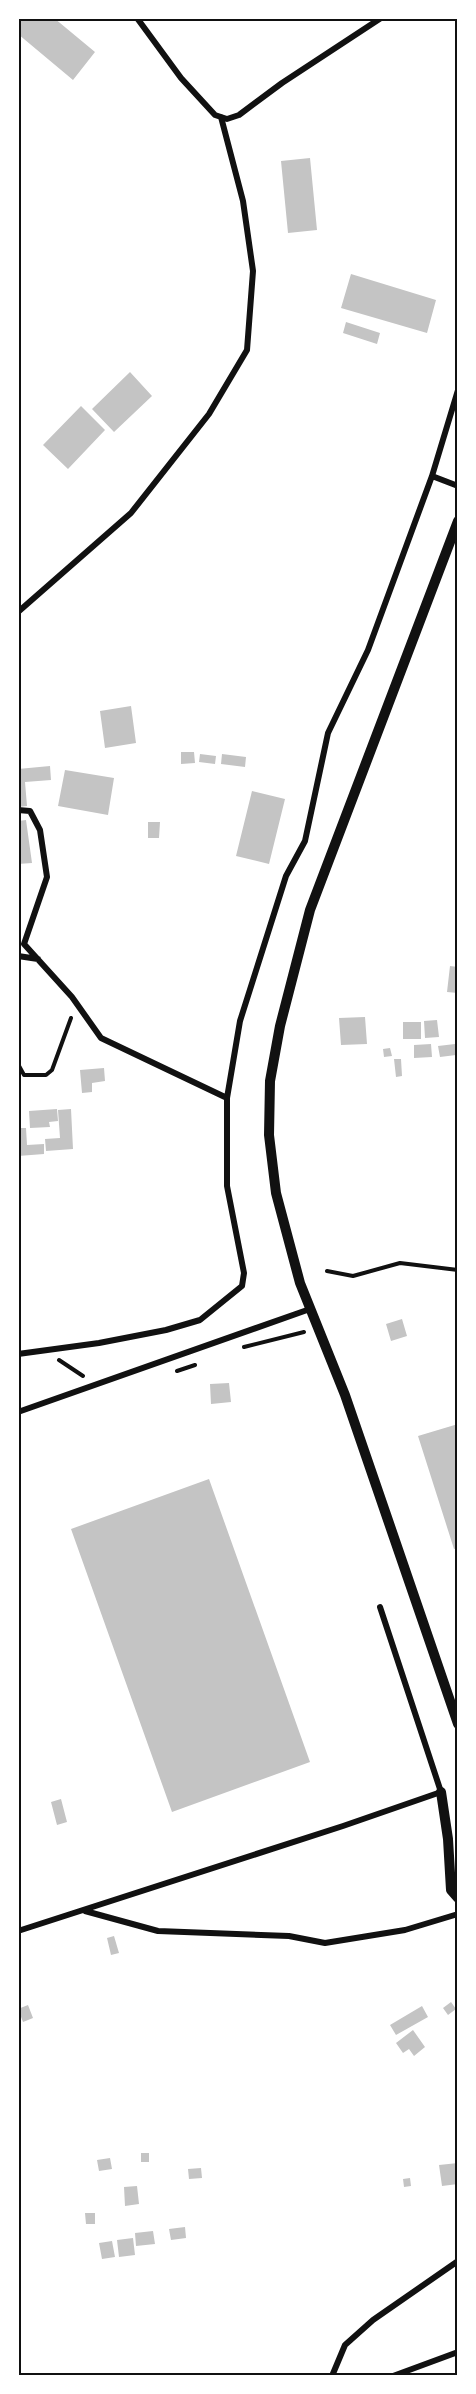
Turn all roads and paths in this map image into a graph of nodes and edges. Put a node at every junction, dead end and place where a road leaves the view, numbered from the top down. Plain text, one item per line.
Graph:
1 (137, 18) edge
2 (381, 18) edge
3 (221, 117) junction
4 (458, 390) edge
5 (432, 476) junction
6 (458, 486) edge
7 (458, 521) edge
8 (18, 612) edge
9 (18, 810) edge
10 (21, 942) edge
11 (18, 956) edge
12 (38, 959) junction
13 (72, 997) junction
14 (18, 1064) edge
15 (227, 1098) junction
16 (327, 1270) dead end
17 (458, 1270) edge
18 (310, 1309) junction
19 (18, 1354) edge
20 (18, 1412) edge
21 (380, 1607) dead end
22 (458, 1724) edge
23 (441, 1792) junction
24 (458, 1898) edge
25 (84, 1911) junction
26 (458, 1914) edge
27 (18, 1931) edge
28 (458, 2261) edge
29 (458, 2352) edge
30 (332, 2376) edge
31 (393, 2376) edge

1 - 3 street
2 - 3 street
3 - 8 street
4 - 5 street
5 - 6 street
5 - 15 street
7 - 18 street
9 - 10 street
10 - 12 street
11 - 12 street
12 - 13 street
13 - 14 path
13 - 15 street
15 - 19 street
16 - 17 path
18 - 20 street
18 - 22 street
21 - 23 street
23 - 24 street
23 - 25 street
25 - 26 street
25 - 27 street
28 - 30 street
29 - 31 street

